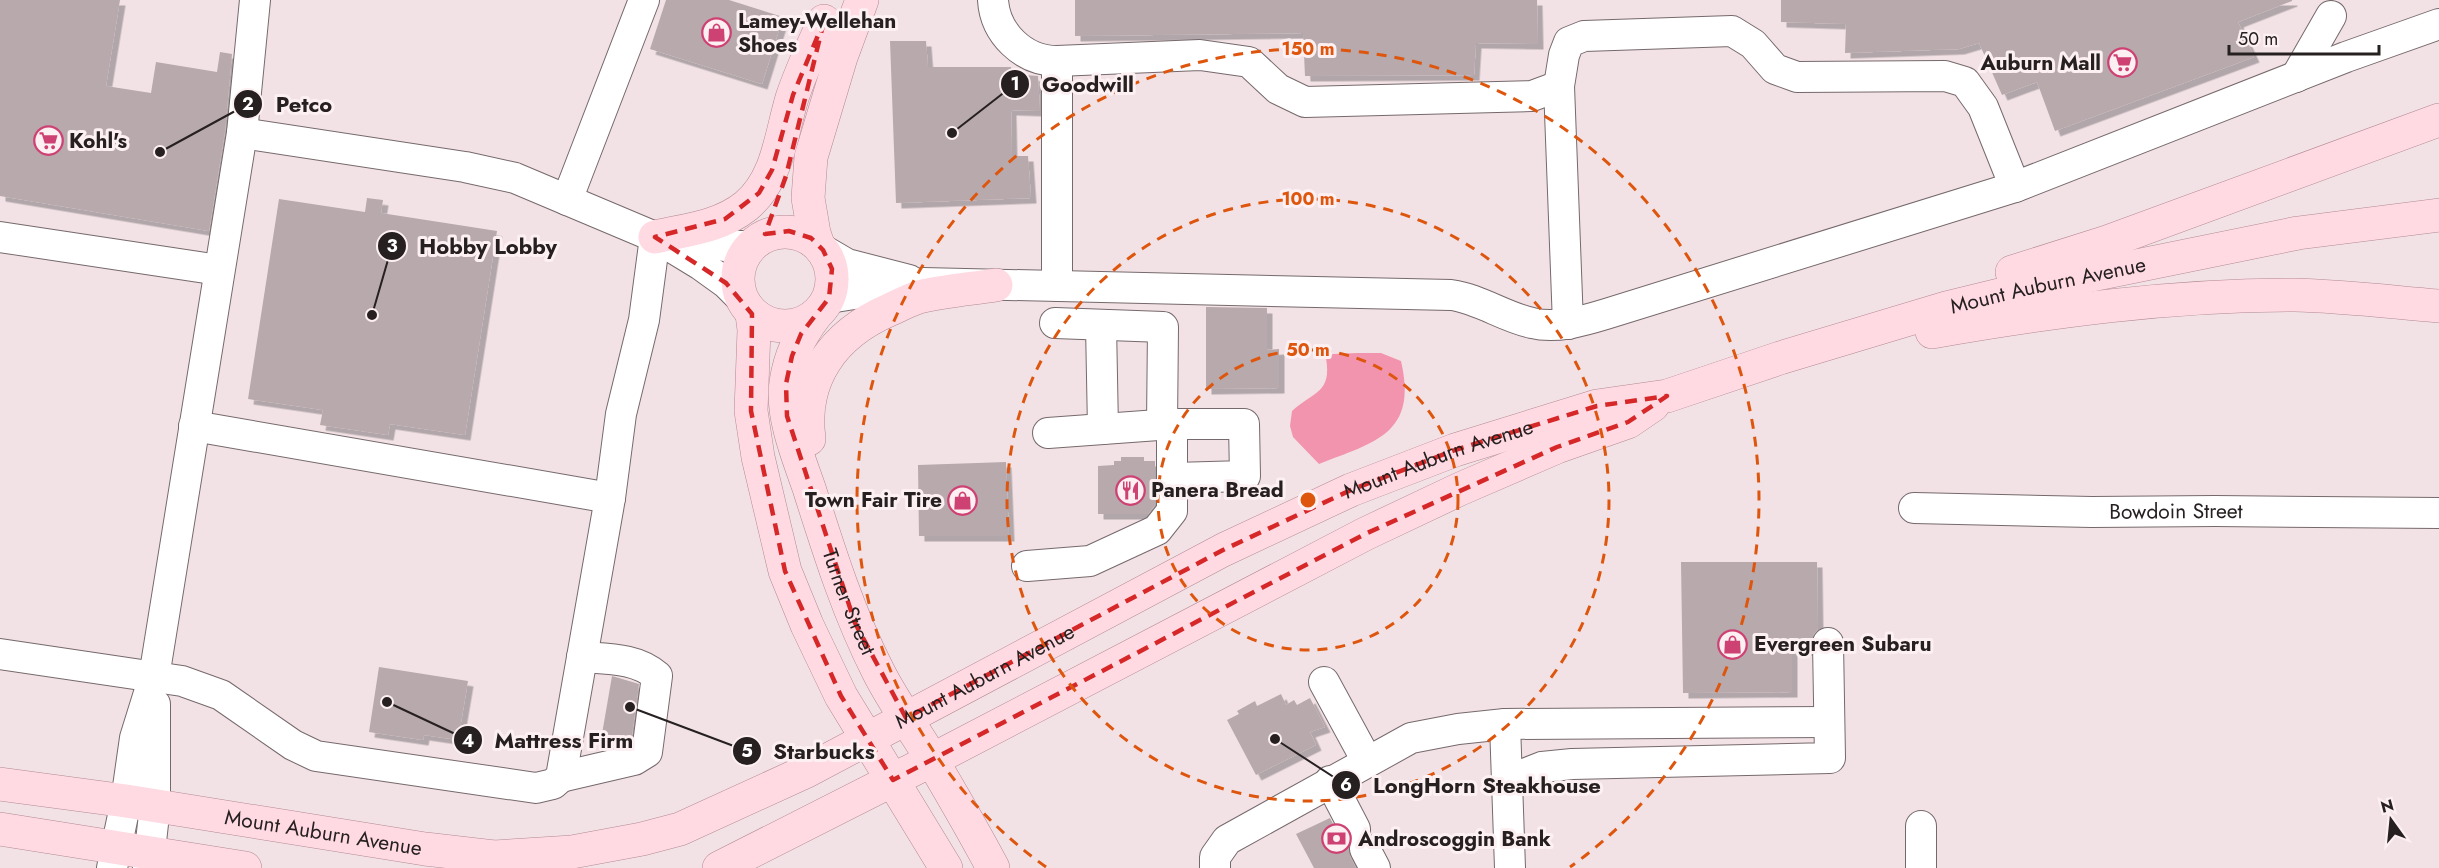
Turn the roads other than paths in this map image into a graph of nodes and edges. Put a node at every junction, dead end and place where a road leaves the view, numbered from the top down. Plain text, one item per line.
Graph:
1 (255, 0) edge
2 (644, 0) edge
3 (862, 0) edge
4 (993, 0) edge
5 (2328, 8) edge
6 (828, 10) edge
7 (2439, 24) edge
8 (2346, 57) junction
9 (1057, 61) junction
10 (2296, 77) junction
11 (1559, 86) junction
12 (2439, 120) edge
13 (242, 133) junction
14 (2015, 187) junction
15 (567, 200) junction
16 (2439, 215) edge
17 (0, 237) edge
18 (655, 237) junction
19 (757, 241) junction
20 (821, 247) junction
21 (219, 270) junction
22 (923, 283) junction
23 (996, 285) junction
24 (1057, 286) junction
25 (747, 306) junction
26 (2439, 306) edge
27 (822, 307) junction
28 (1055, 323) dead end
29 (1568, 324) junction
30 (1101, 325) junction
31 (1780, 358) junction
32 (1667, 396) junction
33 (1167, 424) junction
34 (194, 426) junction
35 (1103, 429) junction
36 (1048, 433) dead end
37 (1181, 478) junction
38 (610, 498) junction
39 (1914, 508) dead end
40 (2439, 513) edge
41 (1027, 566) dead end
42 (835, 570) junction
43 (1828, 643) dead end
44 (0, 654) edge
45 (582, 657) junction
46 (154, 677) junction
47 (1324, 682) dead end
48 (906, 718) junction
49 (1829, 722) junction
50 (1505, 724) junction
51 (867, 738) junction
52 (932, 760) junction
53 (1367, 761) junction
54 (561, 777) junction
55 (893, 780) junction
56 (1330, 781) junction
57 (1506, 781) junction
58 (0, 784) edge
59 (140, 804) junction
60 (1921, 826) dead end
61 (0, 829) edge
62 (1365, 849) edge
63 (114, 857) edge
64 (149, 860) edge
65 (530, 861) edge
66 (740, 863) edge
67 (245, 868) edge
68 (946, 868) edge
69 (993, 868) edge
70 (1215, 868) edge
71 (1510, 868) edge
72 (1921, 868) edge

1 - 13 street
2 - 15 street
3 - 20 main road
4 - 9 street
5 - 8 street
5 - 10 street
6 - 18 main road
6 - 19 main road
7 - 8 street
8 - 10 street
9 - 11 street
9 - 24 street
10 - 14 street
11 - 14 street
11 - 29 street
12 - 31 main road
13 - 15 street
13 - 21 street
14 - 29 street
15 - 18 street
16 - 31 main road, Mount Auburn Avenue
17 - 21 street
18 - 19 street
18 - 25 street
18 - 38 street
19 - 20 main road
19 - 25 main road
20 - 22 street
20 - 27 main road
21 - 34 street
22 - 23 street
22 - 27 street
23 - 24 street
23 - 42 main road
24 - 29 street
25 - 27 main road
25 - 51 main road
26 - 31 main road
27 - 42 main road, Turner Street
28 - 30 street
30 - 33 street
30 - 35 street
31 - 32 main road, Mount Auburn Avenue
32 - 48 main road, Mount Auburn Avenue
32 - 52 main road, Mount Auburn Avenue
33 - 35 street
33 - 37 street
33 - 37 street
34 - 38 street
34 - 46 street
35 - 36 street
37 - 41 street
38 - 45 street
39 - 40 street, Bowdoin Street
42 - 48 main road, Turner Street
43 - 49 street
44 - 46 street
45 - 54 street
45 - 54 street
46 - 54 street
46 - 59 street
47 - 53 street
48 - 51 main road, Mount Auburn Avenue
48 - 52 main road, Turner Street
49 - 50 street
49 - 57 street
50 - 53 street
50 - 57 street
51 - 55 main road
51 - 65 main road, Mount Auburn Avenue
52 - 55 main road, Mount Auburn Avenue
52 - 69 main road, Turner Street
53 - 56 street
55 - 66 main road, Mount Auburn Avenue
55 - 68 main road
56 - 62 street
56 - 70 street
57 - 71 street
58 - 59 main road, Mount Auburn Avenue
59 - 63 street
59 - 64 street
59 - 65 main road, Mount Auburn Avenue
60 - 72 street
61 - 63 main road
63 - 64 main road
64 - 67 main road

